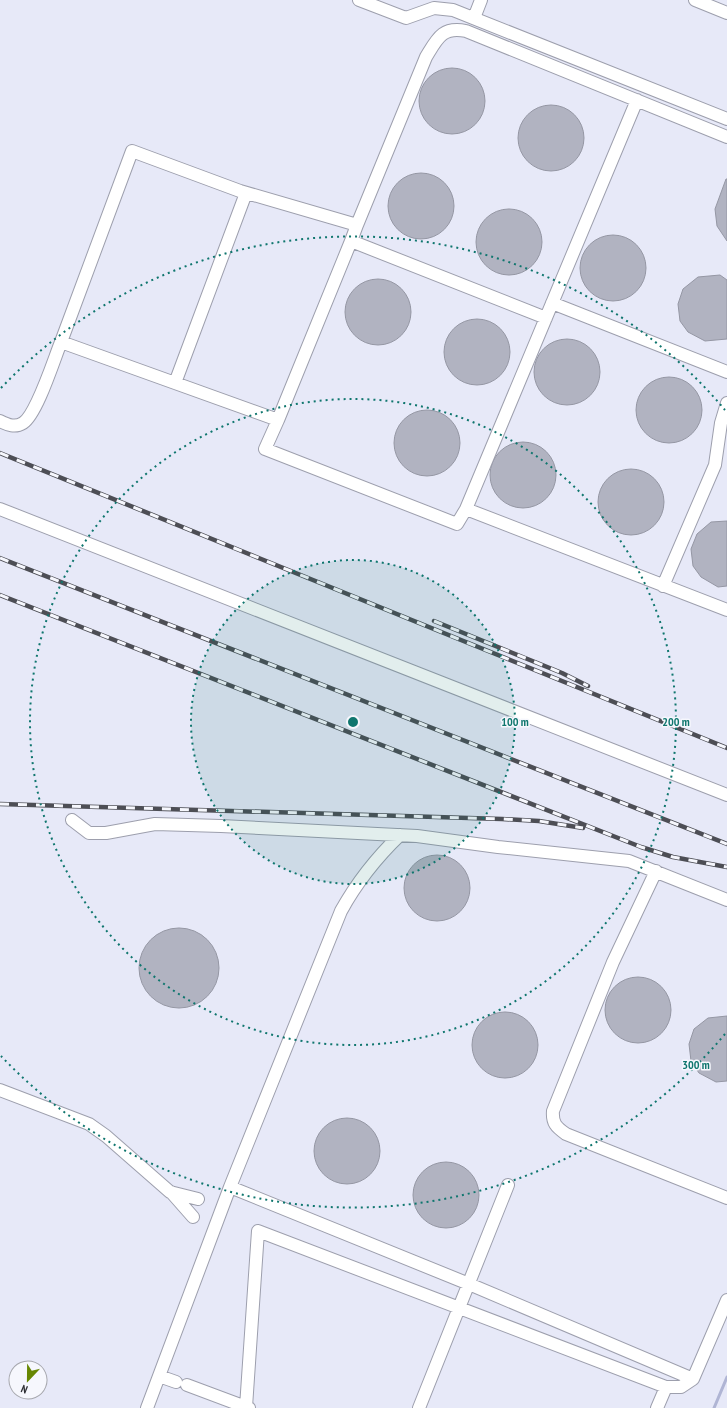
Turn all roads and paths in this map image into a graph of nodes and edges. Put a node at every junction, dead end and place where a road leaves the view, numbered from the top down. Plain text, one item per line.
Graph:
1 (359, 0) edge
2 (481, 0) edge
3 (695, 0) edge
4 (727, 13) edge
5 (474, 18) junction
6 (637, 100) junction
7 (727, 119) edge
8 (727, 137) edge
9 (246, 193) junction
10 (357, 224) junction
11 (351, 241) junction
12 (552, 303) junction
13 (546, 318) junction
14 (62, 342) junction
15 (727, 372) edge
16 (175, 382) junction
17 (727, 403) edge
18 (278, 420) junction
19 (0, 421) edge
20 (0, 509) edge
21 (466, 509) junction
22 (663, 586) junction
23 (727, 610) edge
24 (727, 794) edge
25 (72, 820) dead end
26 (400, 835) junction
27 (656, 871) junction
28 (727, 900) edge
29 (0, 1090) edge
30 (508, 1185) dead end
31 (230, 1187) junction
32 (170, 1192) junction
33 (727, 1198) edge
34 (198, 1199) dead end
35 (192, 1217) dead end
36 (469, 1284) junction
37 (727, 1300) edge
38 (460, 1308) junction
39 (160, 1376) junction
40 (693, 1378) junction
41 (666, 1387) junction
42 (248, 1407) edge
43 (147, 1408) edge
44 (419, 1408) edge
45 (657, 1408) edge

1 - 5 lane
2 - 5 lane
3 - 4 lane
5 - 7 lane
6 - 8 lane
6 - 10 lane
6 - 12 lane
9 - 10 lane
9 - 14 lane
9 - 16 lane
10 - 11 lane
11 - 13 lane
11 - 18 lane
12 - 13 lane
12 - 15 lane
13 - 21 lane
14 - 16 lane
14 - 19 lane
16 - 18 lane
17 - 22 lane
18 - 21 lane
20 - 24 lane
21 - 22 lane
22 - 23 lane
25 - 26 lane
26 - 27 lane
26 - 31 lane
27 - 28 lane
27 - 33 lane
29 - 32 lane
30 - 36 lane
31 - 36 lane
31 - 39 lane
32 - 34 lane
32 - 35 lane
36 - 38 lane
36 - 40 lane
37 - 40 lane
38 - 41 lane
38 - 42 lane
38 - 44 lane
39 - 42 lane
39 - 43 lane
40 - 41 lane
41 - 45 lane

